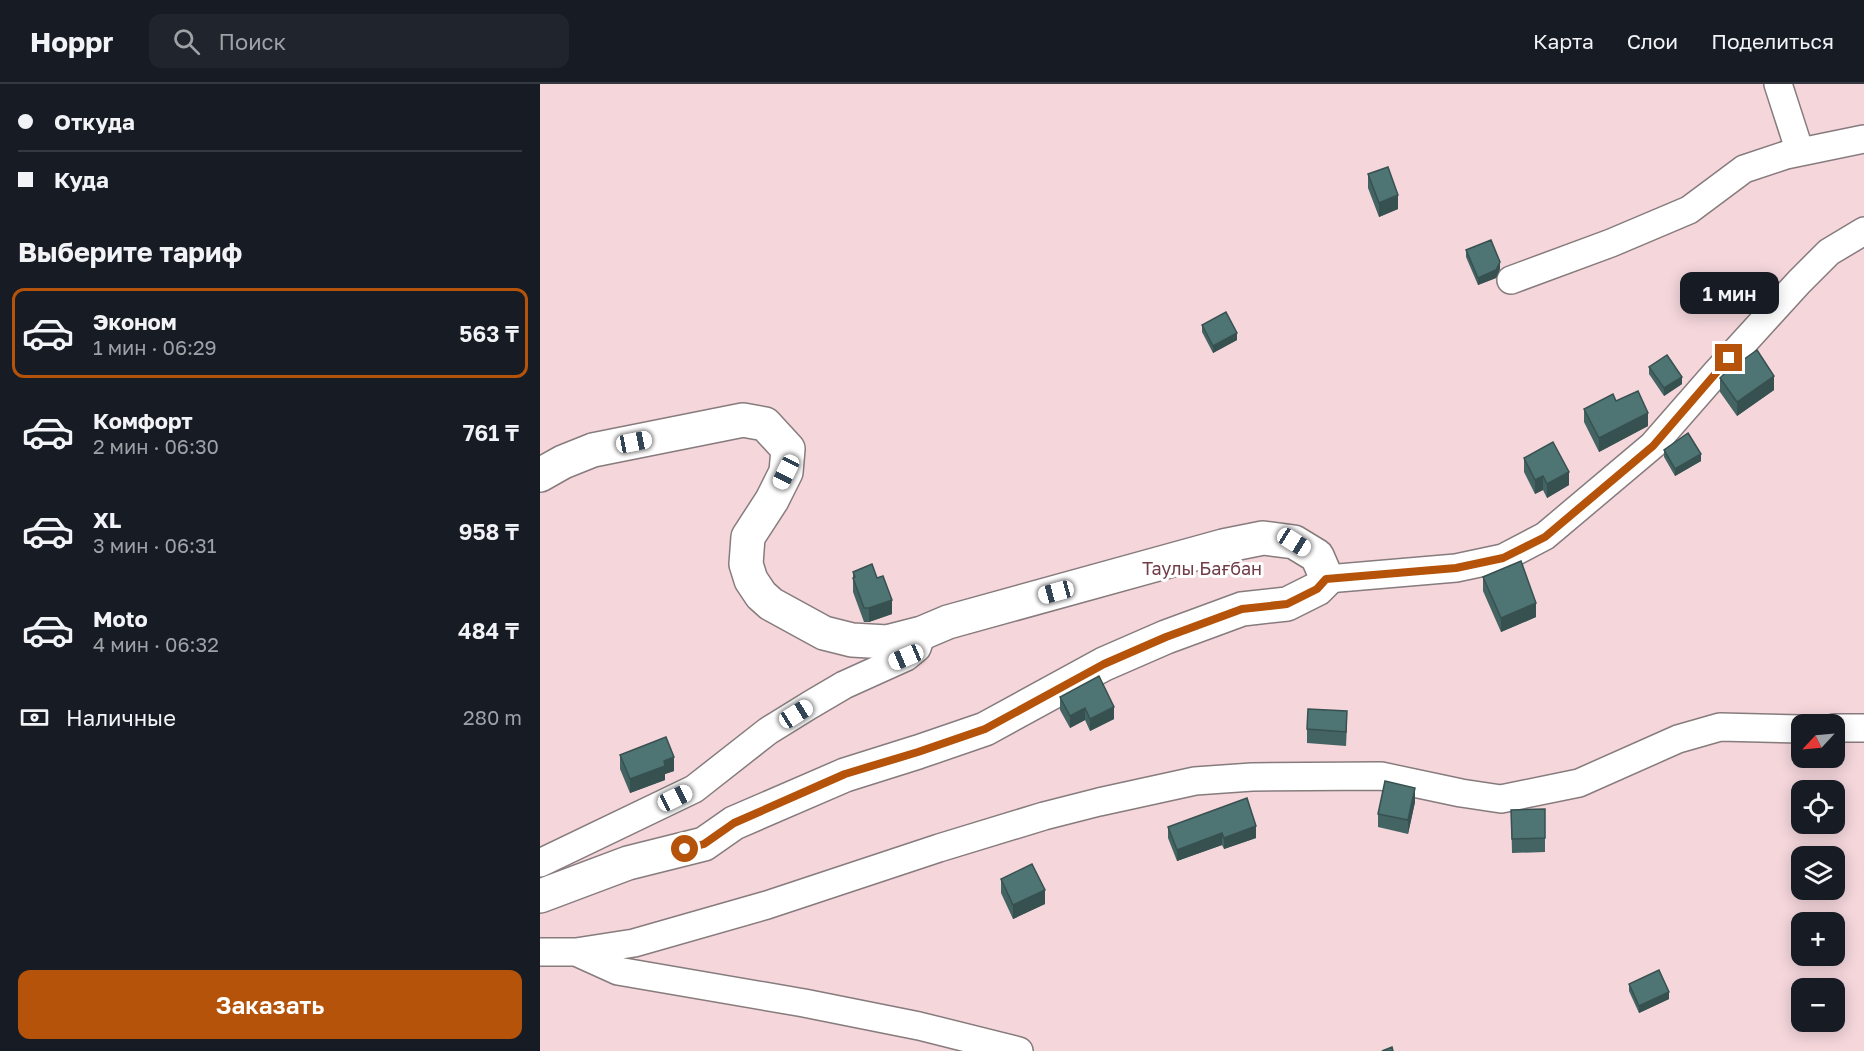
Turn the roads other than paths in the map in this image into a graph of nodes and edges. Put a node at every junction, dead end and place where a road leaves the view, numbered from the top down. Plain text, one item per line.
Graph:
1 (1778, 84) edge
2 (1864, 139) edge
3 (1800, 152) junction
4 (1864, 231) edge
5 (1510, 280) dead end
6 (540, 476) edge
7 (1326, 579) junction
8 (922, 633) junction
9 (1845, 728) edge
10 (1864, 728) edge
11 (1791, 729) edge
12 (540, 863) edge
13 (540, 896) edge
14 (540, 952) edge
15 (576, 952) junction
16 (1019, 1051) edge

1 - 3 street
2 - 3 street
3 - 5 street
4 - 7 street
6 - 8 street
7 - 8 street
7 - 13 street
8 - 12 street
9 - 10 street
11 - 15 street
14 - 15 street
15 - 16 street

